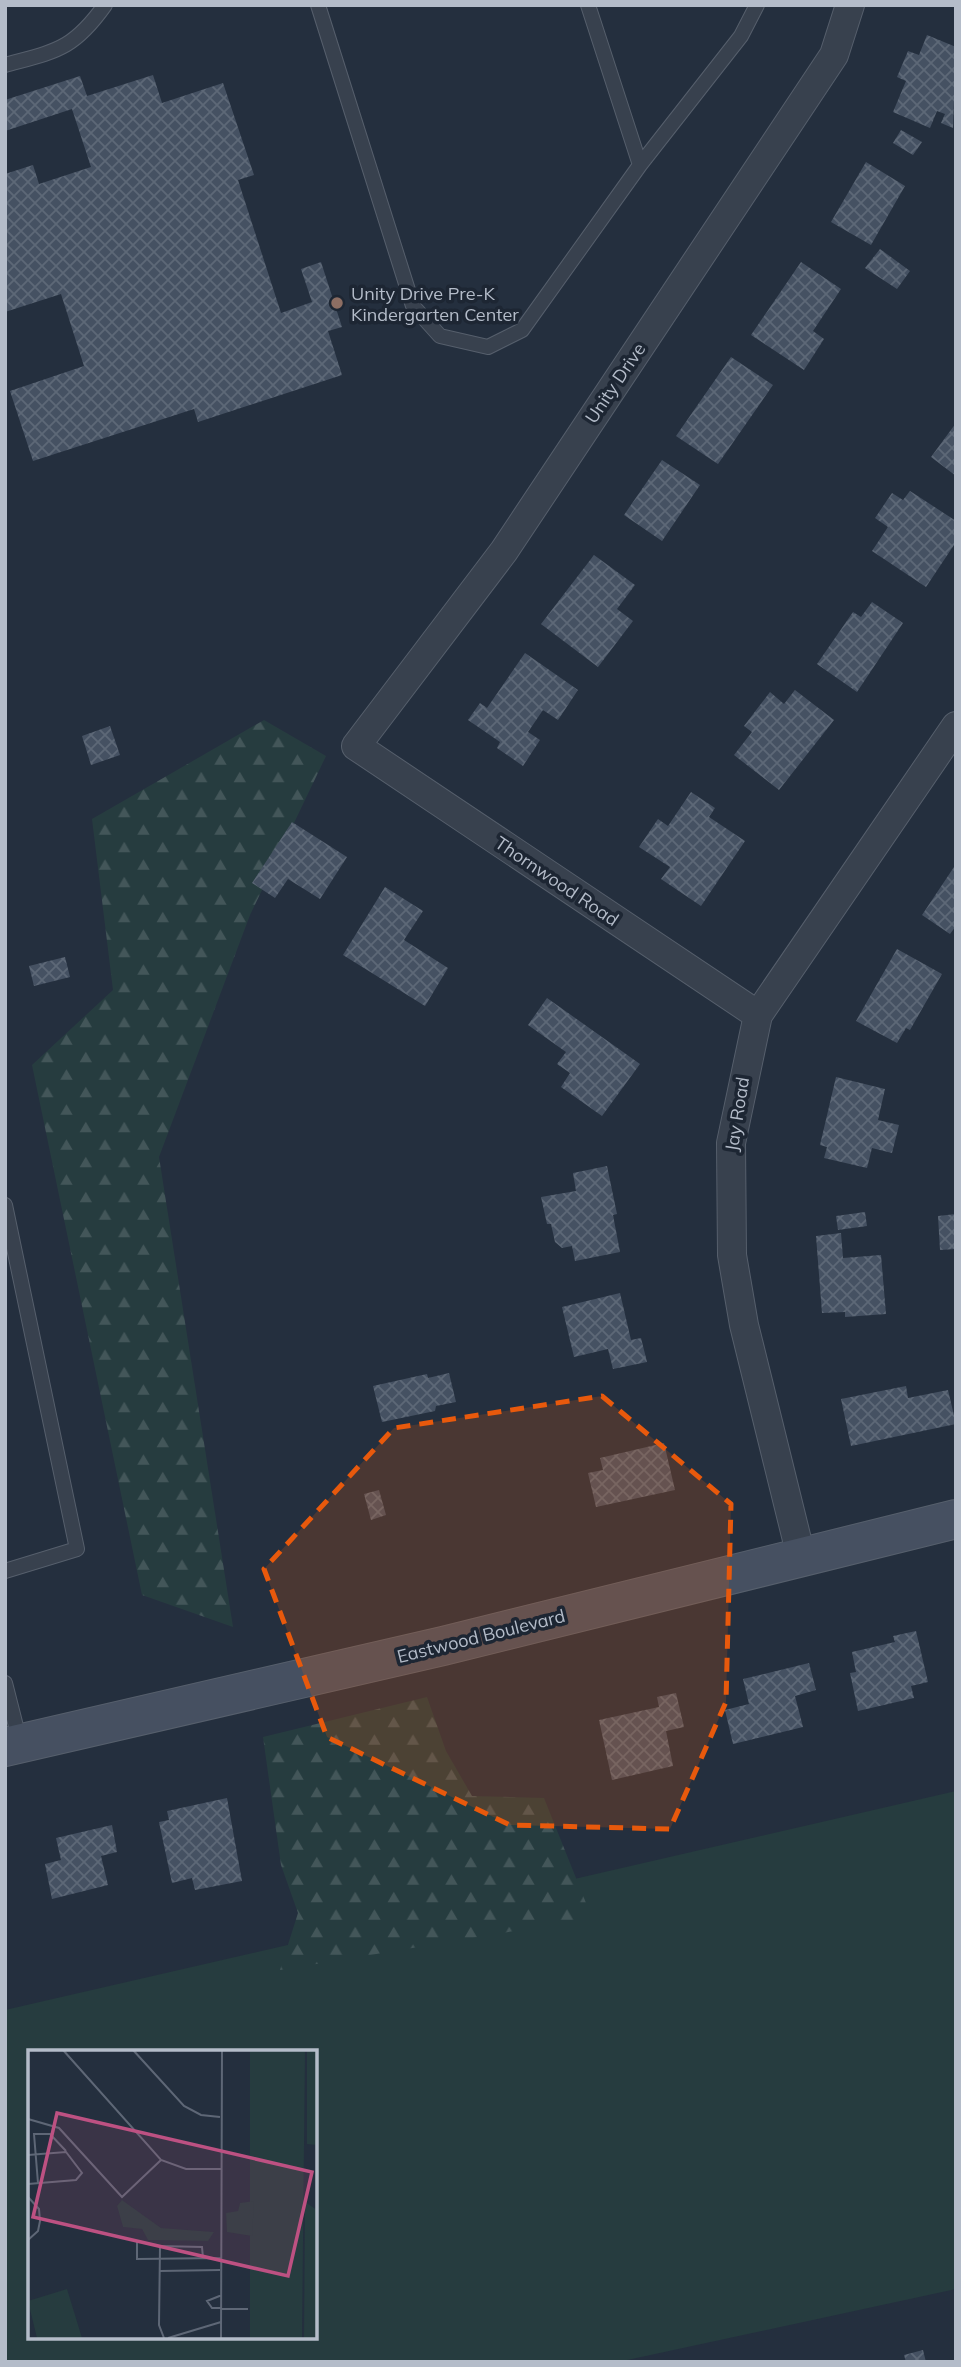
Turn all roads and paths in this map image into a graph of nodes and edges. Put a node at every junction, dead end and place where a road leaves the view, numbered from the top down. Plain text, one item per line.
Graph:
1 (105, 5) edge
2 (318, 5) edge
3 (588, 5) edge
4 (757, 5) edge
5 (850, 5) edge
6 (5, 65) edge
7 (640, 165) junction
8 (956, 726) edge
9 (356, 746) joint
10 (758, 1015) junction
11 (5, 1205) edge
12 (956, 1519) edge
13 (801, 1556) junction
14 (5, 1571) edge
15 (5, 1683) edge
16 (13, 1745) edge

1 - 6 lane
2 - 7 lane
3 - 7 lane
4 - 7 lane
5 - 9 street, Unity Drive
8 - 10 street, Jay Road
9 - 10 street, Thornwood Road
10 - 13 street, Jay Road
11 - 14 lane
12 - 13 street, Eastwood Boulevard
13 - 16 street, Eastwood Boulevard
15 - 16 lane

